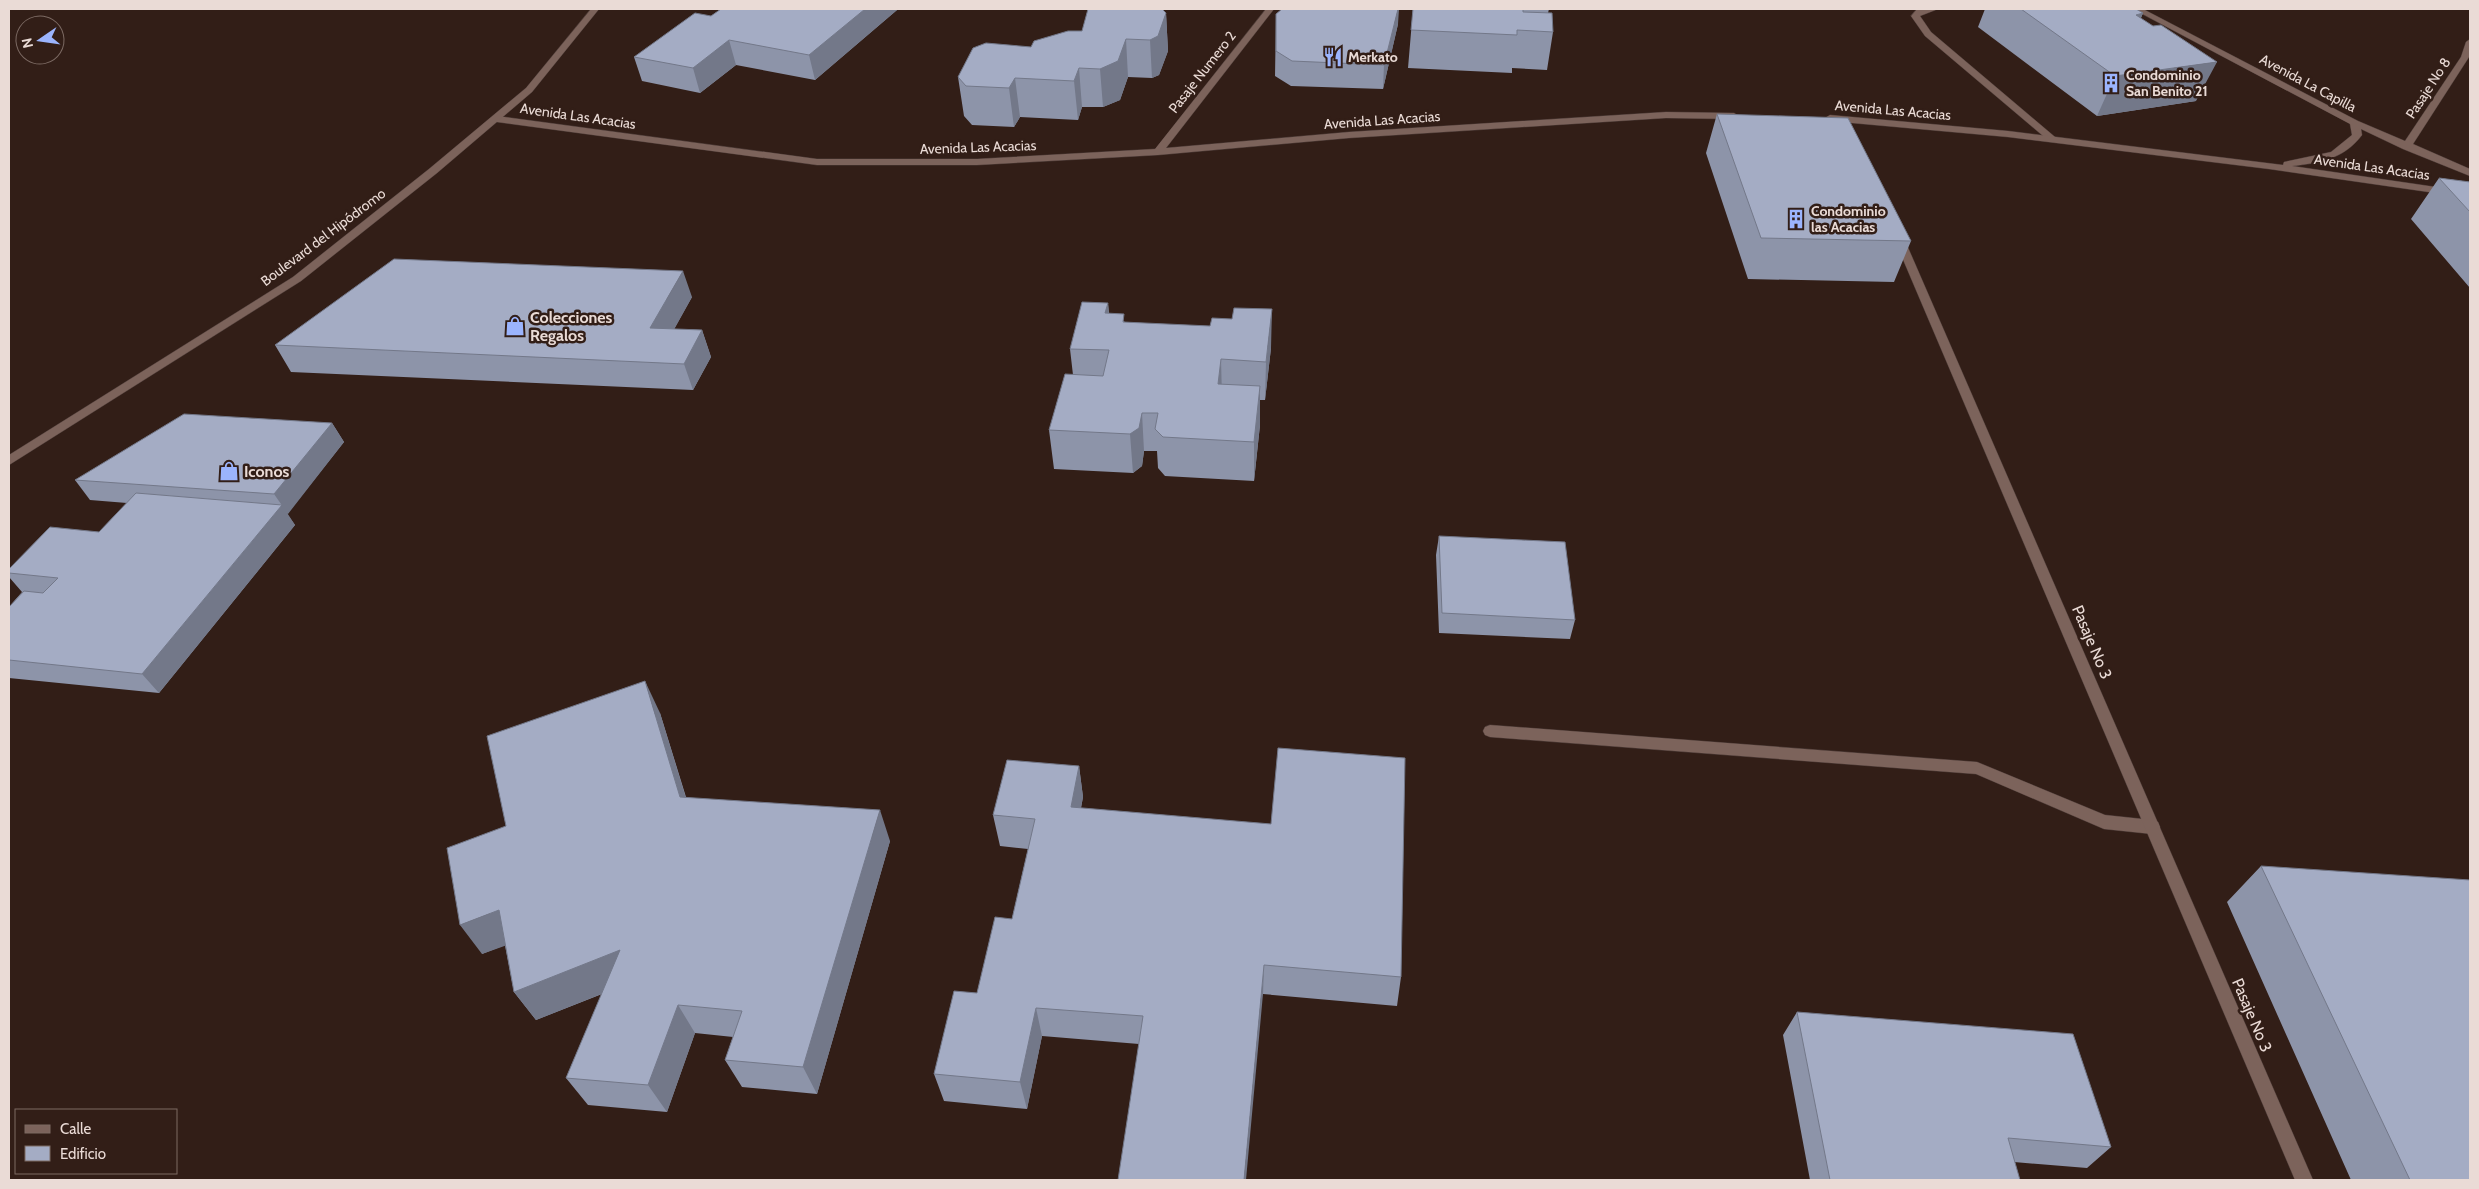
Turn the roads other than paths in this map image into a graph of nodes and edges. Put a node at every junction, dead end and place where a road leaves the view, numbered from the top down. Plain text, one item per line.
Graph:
1 (595, 9) edge
2 (1270, 9) edge
3 (1934, 9) edge
4 (2137, 9) edge
5 (2470, 42) edge
6 (1742, 117) edge
7 (1818, 118) edge
8 (497, 119) junction
9 (1847, 119) junction
10 (2355, 123) junction
11 (1855, 137) edge
12 (2052, 139) junction
13 (2406, 147) junction
14 (1158, 152) junction
15 (2269, 166) junction
16 (2470, 173) edge
17 (2470, 195) edge
18 (1890, 218) edge
19 (9, 461) edge
20 (1490, 732) dead end
21 (2152, 827) junction
22 (2304, 1180) edge

1 - 8 street, Boulevard del Hipódromo
2 - 14 street, Pasaje Numero 2
3 - 12 street
4 - 10 street, Avenida La Capilla
5 - 13 street, Pasaje No 8
6 - 14 street, Avenida Las Acacias
7 - 9 street, Avenida Las Acacias
8 - 14 street, Avenida Las Acacias
8 - 19 street, Boulevard del Hipódromo
9 - 11 street
9 - 12 street, Avenida Las Acacias
10 - 13 street, Avenida La Capilla
10 - 15 street, Avenida Las Acacias
12 - 15 street, Avenida Las Acacias
13 - 16 street, Avenida La Capilla
15 - 17 street, Avenida Las Acacias
18 - 21 street, Pasaje No 3
20 - 21 street
21 - 22 street, Pasaje No 3

